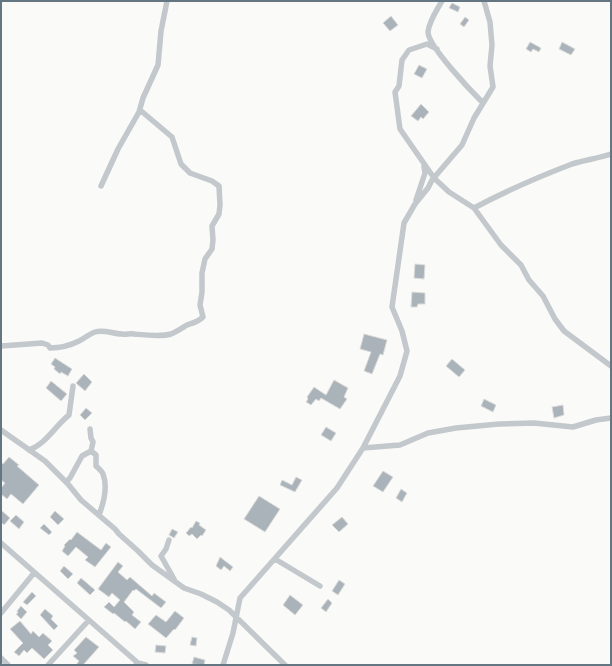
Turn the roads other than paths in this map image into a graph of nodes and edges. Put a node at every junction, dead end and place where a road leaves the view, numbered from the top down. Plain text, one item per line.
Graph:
1 (167, 1) edge
2 (442, 1) edge
3 (484, 1) edge
4 (437, 49) junction
5 (483, 103) junction
6 (140, 110) junction
7 (611, 154) edge
8 (424, 165) junction
9 (433, 179) junction
10 (101, 186) dead end
11 (415, 204) junction
12 (474, 208) junction
13 (1, 346) edge
14 (611, 366) edge
15 (73, 386) dead end
16 (611, 418) edge
17 (90, 429) dead end
18 (1, 430) edge
19 (363, 448) junction
20 (29, 450) junction
21 (91, 451) junction
22 (66, 482) junction
23 (99, 515) junction
24 (169, 540) dead end
25 (1, 543) edge
26 (275, 558) junction
27 (34, 573) junction
28 (175, 581) junction
29 (320, 586) dead end
30 (1, 612) edge
31 (236, 617) junction
32 (89, 620) junction
33 (1, 658) edge
34 (137, 664) edge
35 (8, 665) edge
36 (48, 665) edge
37 (146, 665) edge
38 (224, 665) edge
39 (285, 665) edge

1 - 6 street
2 - 4 street
3 - 5 street
4 - 5 street
4 - 8 street
5 - 9 street
6 - 10 street
6 - 13 street
7 - 12 street
8 - 9 street
8 - 11 street
9 - 11 street
9 - 12 street
11 - 19 street
12 - 14 street
15 - 20 street
16 - 19 street
17 - 21 street
18 - 20 street
19 - 26 street
20 - 22 street
21 - 22 street
21 - 23 street
22 - 23 street
23 - 28 street
24 - 28 street
25 - 27 street
26 - 29 street
26 - 31 street
27 - 30 street
27 - 32 street
28 - 31 street
31 - 38 street
31 - 39 street
32 - 34 street
32 - 36 street
33 - 35 street
34 - 37 street

